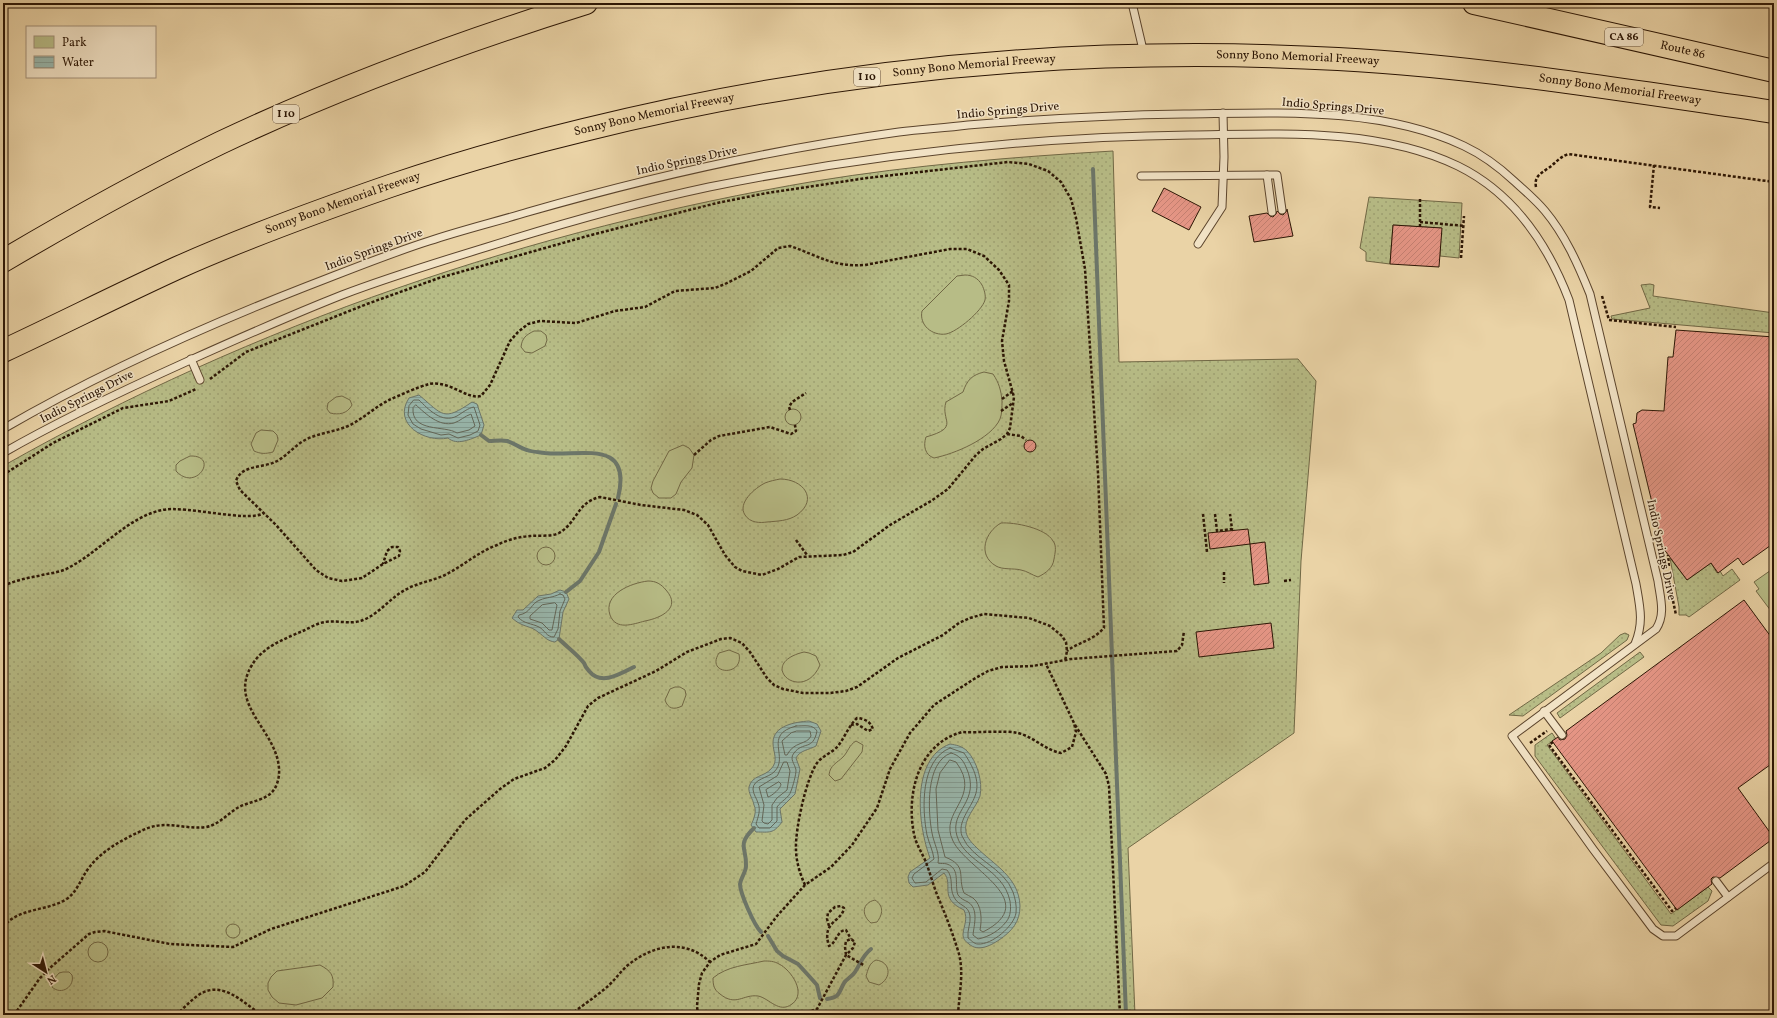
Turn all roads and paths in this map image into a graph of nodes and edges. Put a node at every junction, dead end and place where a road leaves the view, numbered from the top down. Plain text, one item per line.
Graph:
1 (586, 3) edge
2 (1132, 3) edge
3 (1474, 3) edge
4 (1145, 56) junction
5 (1774, 71) edge
6 (1774, 112) edge
7 (1223, 113) junction
8 (1223, 134) junction
9 (1654, 165) junction
10 (1223, 175) junction
11 (1267, 175) junction
12 (1141, 176) dead end
13 (1774, 182) edge
14 (1535, 184) dead end
15 (1420, 199) dead end
16 (1660, 208) dead end
17 (1282, 210) dead end
18 (1272, 212) dead end
19 (1464, 216) dead end
20 (1420, 222) junction
21 (1420, 226) dead end
22 (1464, 226) junction
23 (1198, 244) dead end
24 (1461, 258) dead end
25 (3, 261) edge
26 (1608, 322) dead end
27 (1676, 327) dead end
28 (3, 351) edge
29 (191, 359) junction
30 (204, 380) joint
31 (198, 388) dead end
32 (1013, 391) junction
33 (806, 393) dead end
34 (1002, 399) dead end
35 (1014, 403) junction
36 (790, 410) dead end
37 (1001, 411) dead end
38 (795, 425) dead end
39 (3, 429) edge
40 (1007, 434) junction
41 (1026, 440) dead end
42 (3, 453) edge
43 (694, 455) dead end
44 (3, 475) edge
45 (264, 513) junction
46 (1203, 514) dead end
47 (1215, 514) dead end
48 (1230, 514) dead end
49 (796, 540) dead end
50 (1207, 552) dead end
51 (807, 555) junction
52 (1668, 555) dead end
53 (383, 564) junction
54 (1665, 567) dead end
55 (1224, 572) dead end
56 (1291, 580) dead end
57 (1284, 581) dead end
58 (1224, 583) dead end
59 (3, 586) edge
60 (1184, 631) dead end
61 (1635, 644) junction
62 (1066, 651) junction
63 (1065, 660) junction
64 (1046, 664) junction
65 (1544, 711) junction
66 (1074, 723) junction
67 (850, 726) junction
68 (1549, 730) dead end
69 (1562, 735) dead end
70 (1536, 739) dead end
71 (1553, 742) dead end
72 (1774, 863) edge
73 (1716, 881) dead end
74 (805, 885) junction
75 (1728, 897) junction
76 (1676, 908) dead end
77 (829, 926) junction
78 (3, 927) edge
79 (851, 939) junction
80 (846, 955) junction
81 (710, 962) junction
82 (865, 966) dead end
83 (816, 1009) junction
84 (14, 1015) edge
85 (176, 1015) edge
86 (187, 1015) edge
87 (201, 1015) edge
88 (262, 1015) edge
89 (570, 1015) edge
90 (698, 1015) edge
91 (754, 1015) edge
92 (759, 1015) edge
93 (802, 1015) edge
94 (816, 1015) edge
95 (958, 1015) edge
96 (1120, 1015) edge

1 - 25 highway, I 10
2 - 4 lane
3 - 5 highway, Route 86 / CA 86
4 - 6 highway, Sonny Bono Memorial Freeway / I 10
4 - 28 highway, Sonny Bono Memorial Freeway / I 10
7 - 8 lane
7 - 39 lane, Indio Springs Drive
7 - 61 lane, Indio Springs Drive
8 - 10 lane
8 - 29 lane, Indio Springs Drive
8 - 61 lane, Indio Springs Drive
9 - 13 path
9 - 14 path
9 - 16 path
10 - 11 lane
10 - 12 lane
10 - 23 lane
11 - 17 lane
11 - 18 lane
15 - 20 path
19 - 22 path
20 - 21 path
20 - 22 path
22 - 24 path
26 - 27 path
29 - 30 lane
29 - 42 lane, Indio Springs Drive
30 - 62 path
31 - 44 path
32 - 34 path
32 - 35 path
32 - 45 path
33 - 36 path
35 - 37 path
35 - 40 path
38 - 43 path
40 - 41 path
40 - 51 path
45 - 53 path
45 - 59 path
46 - 50 path
47 - 48 path
49 - 51 path
51 - 78 path
52 - 54 path
53 - 53 path
55 - 58 path
56 - 57 path
60 - 63 path
61 - 65 lane
62 - 63 path
62 - 84 path
63 - 64 path
64 - 66 path
64 - 74 path
65 - 69 lane
65 - 75 lane
66 - 95 path
66 - 96 path
67 - 67 path
67 - 74 path
68 - 70 path
71 - 76 path
72 - 75 lane
73 - 75 lane
74 - 81 path
77 - 77 path
77 - 79 path
79 - 80 path
79 - 80 path
80 - 82 path
80 - 83 path
81 - 89 path
81 - 90 path
83 - 93 path
83 - 94 path
85 - 88 path
86 - 87 path
91 - 92 path

